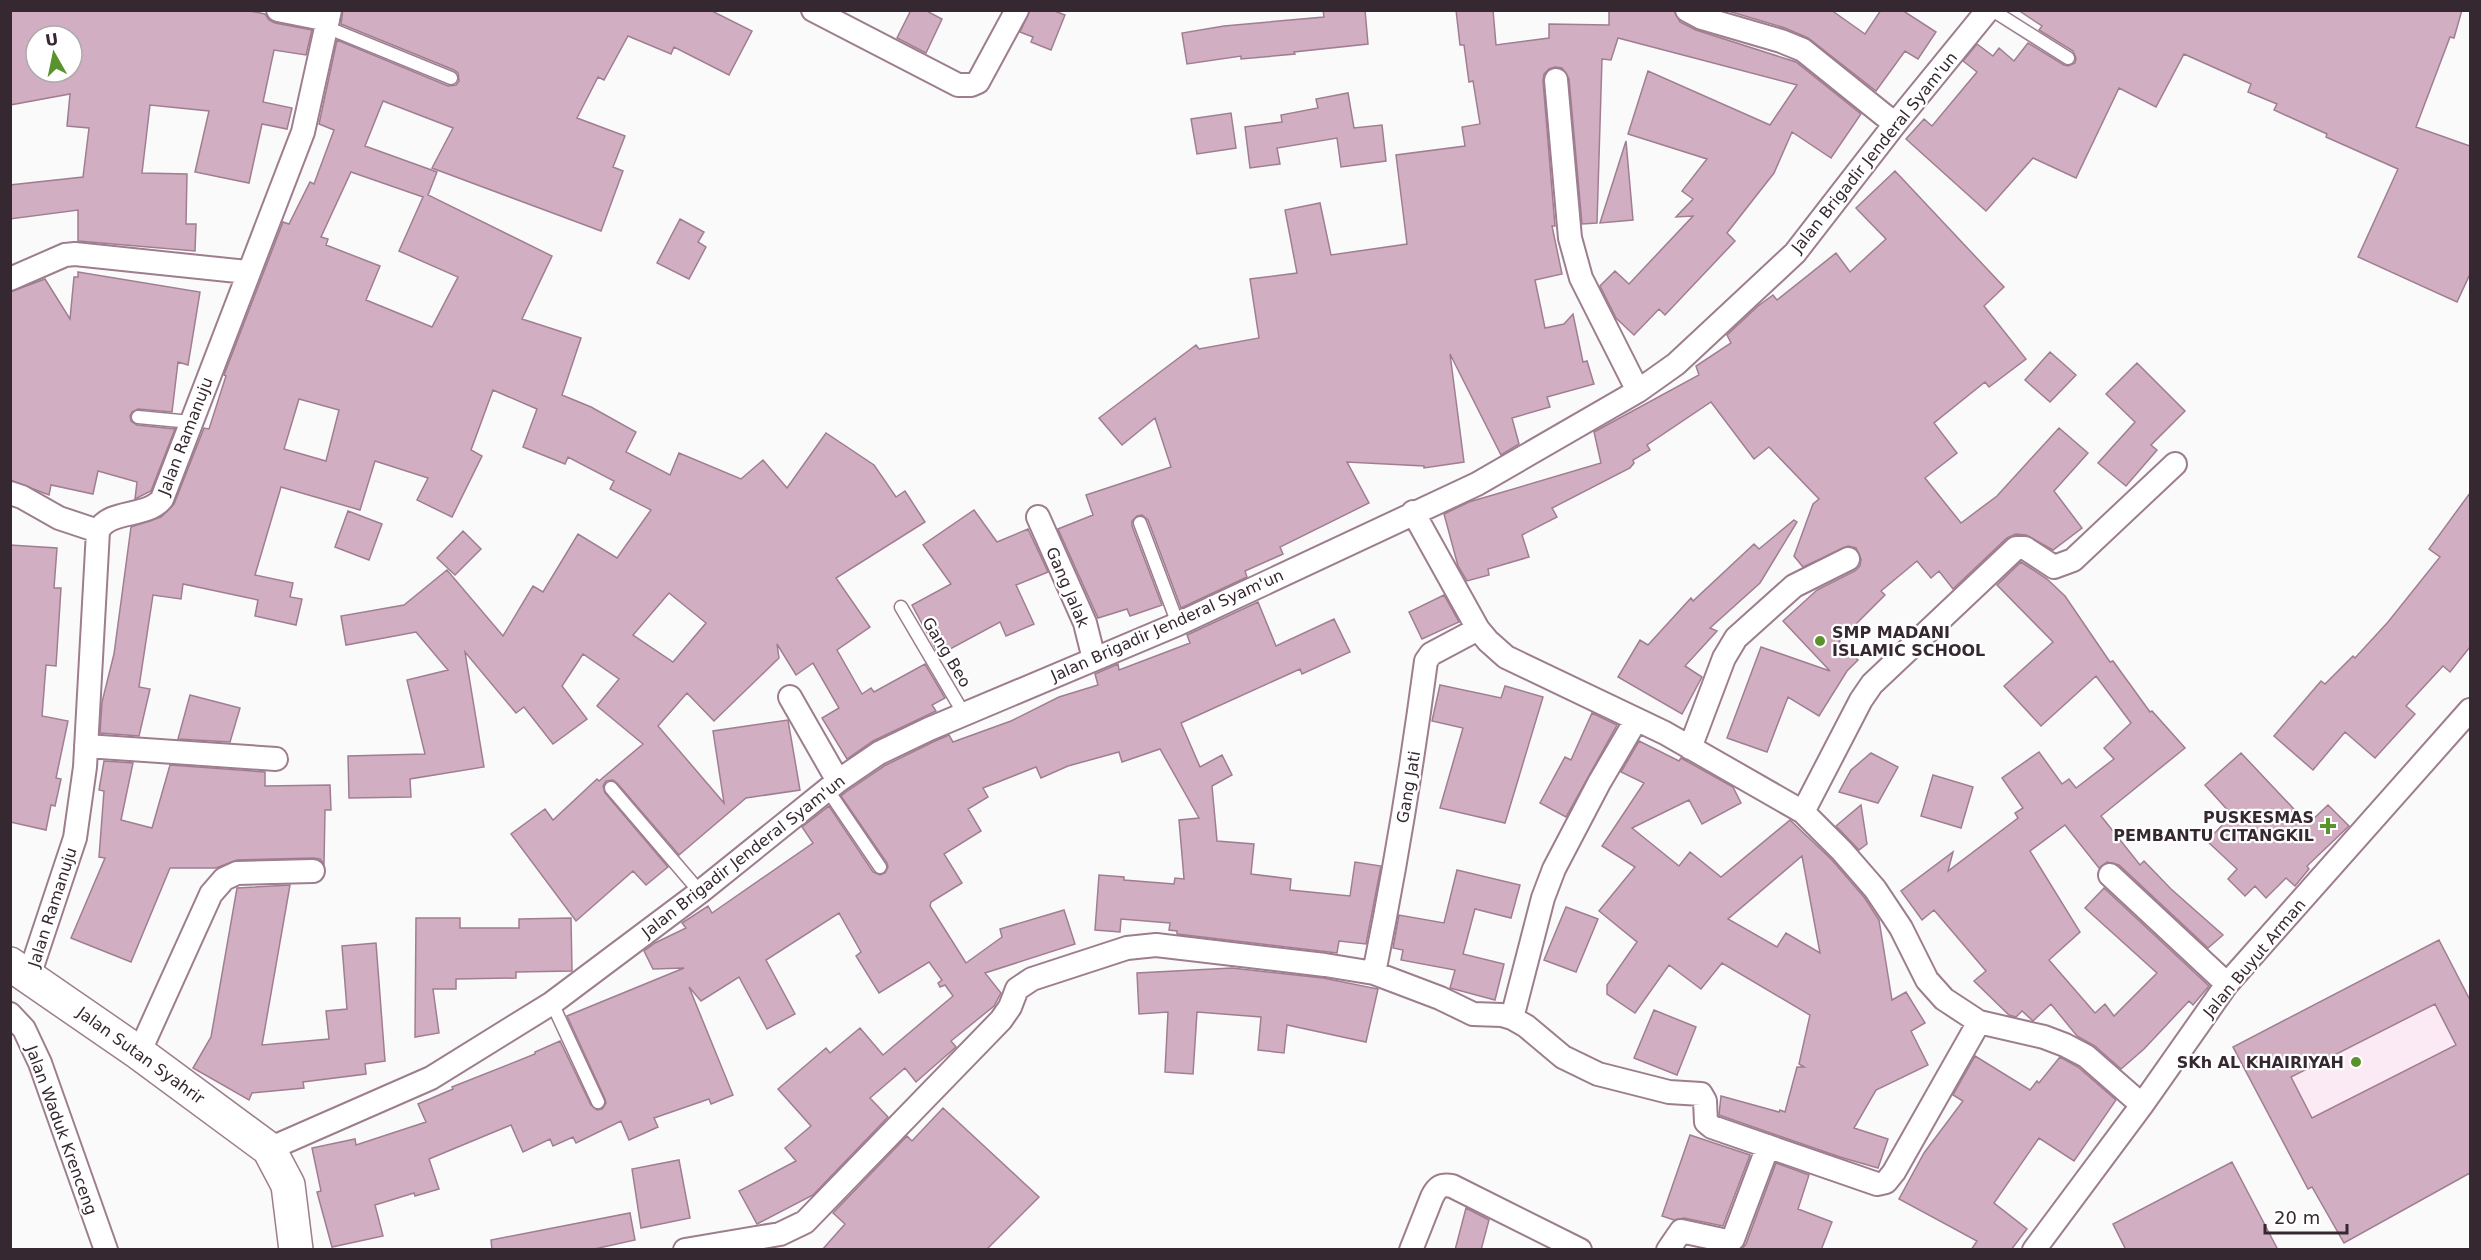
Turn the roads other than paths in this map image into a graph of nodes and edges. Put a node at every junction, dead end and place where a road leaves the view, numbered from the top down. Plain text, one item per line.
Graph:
1 (278, 10) edge
2 (813, 10) edge
3 (1017, 10) edge
4 (1687, 10) edge
5 (1990, 10) edge
6 (328, 19) edge
7 (2068, 58) dead end
8 (451, 78) dead end
9 (1556, 80) dead end
10 (1894, 123) junction
11 (247, 272) junction
12 (10, 279) edge
13 (1638, 391) junction
14 (138, 417) dead end
15 (190, 422) junction
16 (2175, 464) dead end
17 (10, 493) edge
18 (1413, 512) junction
19 (1038, 518) dead end
20 (1140, 524) dead end
21 (98, 531) junction
22 (1848, 559) dead end
23 (901, 607) dead end
24 (1178, 624) junction
25 (1478, 629) junction
26 (1094, 658) junction
27 (790, 697) dead end
28 (2470, 710) edge
29 (964, 714) junction
30 (1636, 720) junction
31 (86, 746) junction
32 (1690, 748) junction
33 (276, 759) dead end
34 (833, 785) junction
35 (611, 788) dead end
36 (1803, 812) junction
37 (879, 867) dead end
38 (313, 871) dead end
39 (2110, 875) dead end
40 (700, 892) junction
41 (20, 970) edge
42 (1374, 974) junction
43 (2227, 984) junction
44 (552, 1003) junction
45 (10, 1014) edge
46 (1512, 1018) junction
47 (1980, 1022) junction
48 (139, 1053) junction
49 (598, 1102) dead end
50 (2142, 1105) junction
51 (1768, 1146) junction
52 (269, 1149) junction
53 (106, 1250) edge
54 (296, 1250) edge
55 (685, 1250) edge
56 (1411, 1250) edge
57 (1580, 1250) edge
58 (1668, 1250) edge
59 (2034, 1250) edge

1 - 6 street
2 - 3 street
4 - 10 street
5 - 7 lane
5 - 10 street, Jalan Brigadir Jenderal Syam'un
6 - 8 lane
6 - 11 street, Jalan Ramanuju
9 - 13 street
10 - 13 street, Jalan Brigadir Jenderal Syam'un
11 - 12 street
11 - 15 street, Jalan Ramanuju
13 - 18 street, Jalan Brigadir Jenderal Syam'un
14 - 15 lane
15 - 21 street, Jalan Ramanuju
16 - 36 street
17 - 21 street
18 - 24 street, Jalan Brigadir Jenderal Syam'un
18 - 25 street
19 - 26 street, Gang Jalak
20 - 24 lane
21 - 31 street, Jalan Ramanuju
22 - 32 street
23 - 29 lane, Gang Beo
24 - 26 street, Jalan Brigadir Jenderal Syam'un
25 - 30 street
25 - 42 street, Gang Jati
26 - 29 street, Jalan Brigadir Jenderal Syam'un
27 - 34 street
28 - 43 street, Jalan Buyut Arman
29 - 34 street, Jalan Brigadir Jenderal Syam'un
30 - 32 street
30 - 46 street
31 - 33 street
31 - 41 street, Jalan Ramanuju
32 - 36 street
34 - 37 lane
34 - 40 street, Jalan Brigadir Jenderal Syam'un
35 - 40 lane
36 - 47 street
38 - 48 street
39 - 43 street
40 - 44 street, Jalan Brigadir Jenderal Syam'un
41 - 48 street, Jalan Sutan Syahrir
42 - 46 street
42 - 55 street
43 - 50 street, Jalan Buyut Arman
44 - 49 lane
44 - 52 street, Jalan Brigadir Jenderal Syam'un
45 - 53 street, Jalan Waduk Krenceng
46 - 51 street
47 - 50 street
47 - 51 street
48 - 52 street, Jalan Sutan Syahrir
50 - 59 street, Jalan Buyut Arman
51 - 58 street
52 - 54 street
56 - 57 street

